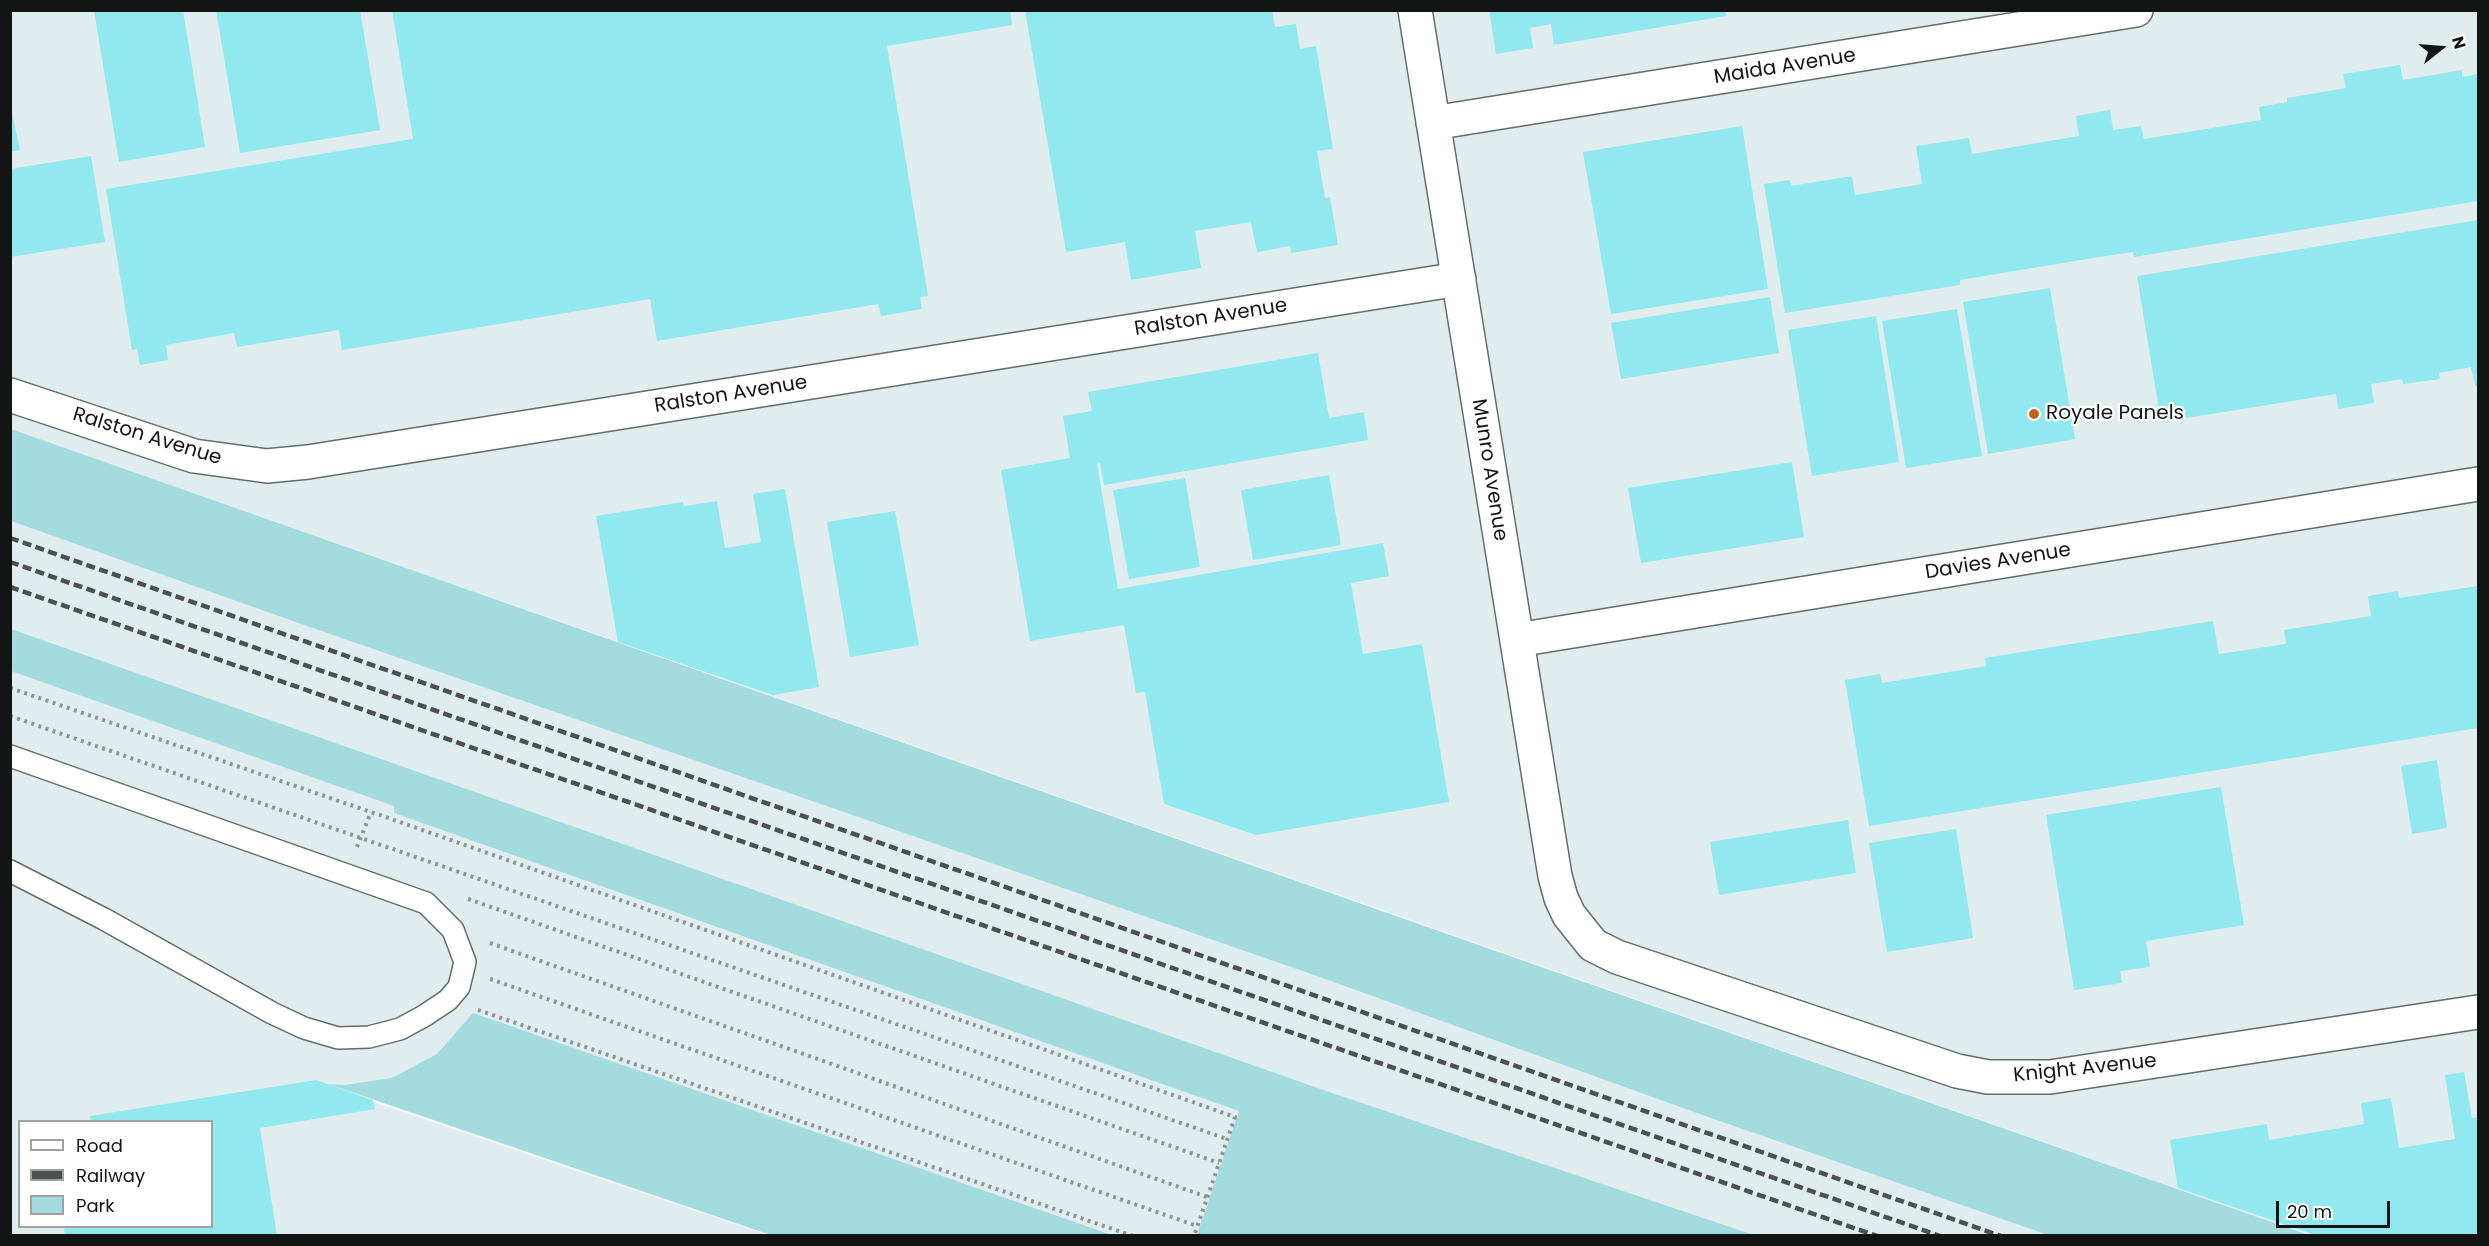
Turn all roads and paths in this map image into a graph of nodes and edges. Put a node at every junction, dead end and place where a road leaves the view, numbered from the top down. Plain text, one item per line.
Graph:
1 (1415, 10) edge
2 (2136, 10) edge
3 (1433, 123) junction
4 (1459, 279) junction
5 (10, 394) edge
6 (2478, 484) edge
7 (1517, 640) junction
8 (10, 688) edge
9 (10, 716) edge
10 (10, 756) edge
11 (371, 812) junction
12 (360, 839) junction
13 (356, 850) dead end
14 (10, 871) edge
15 (458, 896) dead end
16 (1576, 925) joint
17 (453, 930) junction
18 (463, 969) junction
19 (448, 999) junction
20 (2478, 1012) edge
21 (1227, 1139) junction
22 (1219, 1163) junction
23 (1207, 1197) junction
24 (1197, 1226) junction
25 (1132, 1236) edge
26 (1194, 1236) edge

1 - 3 street, Munro Avenue
2 - 3 street, Maida Avenue
3 - 4 street, Munro Avenue
4 - 5 street, Ralston Avenue
4 - 7 street, Munro Avenue
6 - 7 street, Davies Avenue
7 - 16 street, Munro Avenue
8 - 11 path
9 - 12 path
10 - 17 lane
11 - 12 path
11 - 21 path
12 - 13 path
12 - 21 path
14 - 19 lane
15 - 22 path
16 - 20 street, Knight Avenue
17 - 18 lane
17 - 23 path
18 - 19 lane
18 - 24 path
19 - 25 path
21 - 22 path
22 - 23 path
23 - 24 path
24 - 26 path

